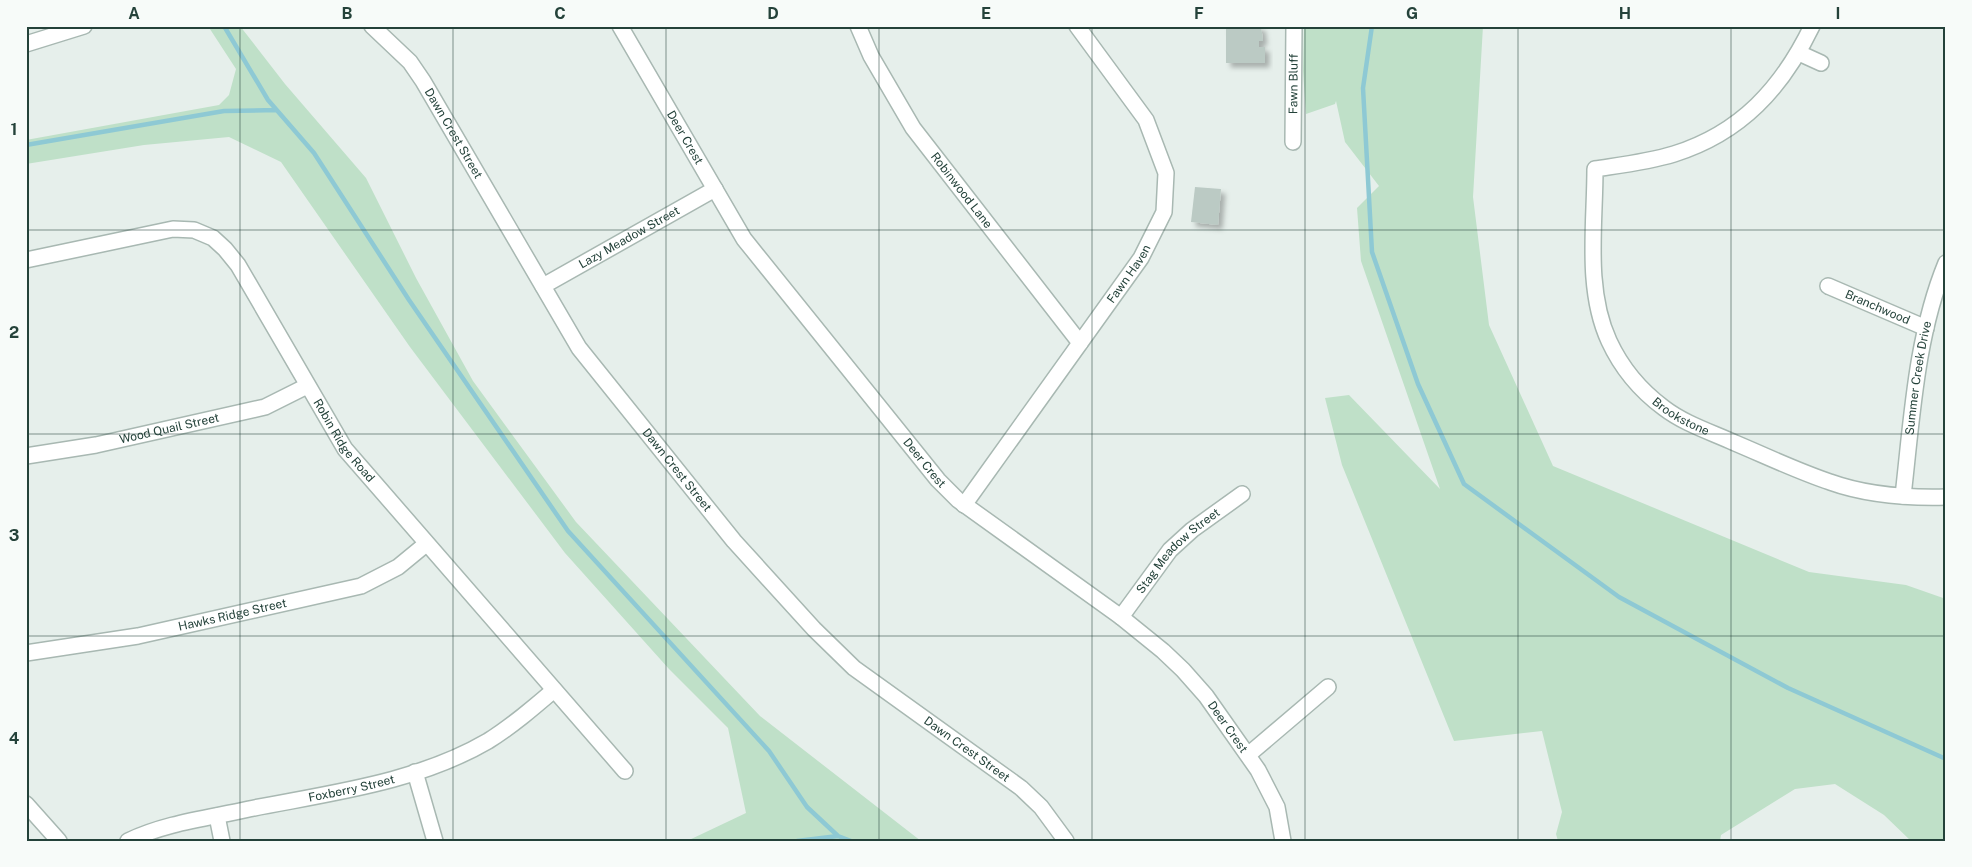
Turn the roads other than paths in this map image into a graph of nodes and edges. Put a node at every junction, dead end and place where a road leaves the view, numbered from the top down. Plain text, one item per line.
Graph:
1 (84, 26) edge
2 (372, 26) edge
3 (620, 26) edge
4 (858, 26) edge
5 (1077, 26) edge
6 (1294, 26) edge
7 (1812, 26) edge
8 (26, 44) edge
9 (1799, 53) junction
10 (1821, 63) dead end
11 (1293, 142) dead end
12 (715, 189) junction
13 (26, 260) edge
14 (1946, 263) edge
15 (543, 286) junction
16 (1828, 286) dead end
17 (1926, 328) junction
18 (1080, 343) junction
19 (307, 386) junction
20 (26, 456) edge
21 (1242, 494) dead end
22 (1903, 496) junction
23 (1946, 497) edge
24 (964, 505) junction
25 (426, 544) junction
26 (1121, 617) junction
27 (26, 653) edge
28 (1328, 687) dead end
29 (554, 690) junction
30 (1248, 755) junction
31 (625, 771) dead end
32 (415, 772) junction
33 (26, 804) edge
34 (217, 816) junction
35 (59, 841) edge
36 (128, 841) edge
37 (222, 841) edge
38 (435, 841) edge
39 (1066, 841) edge
40 (1283, 841) edge

1 - 8 street
2 - 15 street, Dawn Crest Street
3 - 12 street, Deer Crest
4 - 18 street, Robinwood Lane
5 - 18 street, Fawn Haven
6 - 11 street, Fawn Bluff
7 - 9 street
9 - 10 street
9 - 22 street, Brookstone
12 - 15 street, Lazy Meadow Street
12 - 24 street, Deer Crest
13 - 19 street, Robin Ridge Road
14 - 17 street, Summer Creek Drive
15 - 39 street, Dawn Crest Street
16 - 17 street, Branchwood
17 - 22 street, Summer Creek Drive
18 - 24 street, Fawn Haven
19 - 20 street, Wood Quail Street
19 - 25 street, Robin Ridge Road
21 - 26 street, Stag Meadow Street
22 - 23 street, Brookstone
24 - 26 street, Deer Crest
25 - 27 street, Hawks Ridge Street
25 - 29 street, Robin Ridge Road
26 - 30 street, Deer Crest
28 - 30 street
29 - 31 street, Robin Ridge Road
29 - 32 street, Foxberry Street
30 - 40 street, Deer Crest
32 - 34 street, Foxberry Street
32 - 38 street
33 - 35 street
34 - 36 street, Foxberry Street
34 - 37 street

